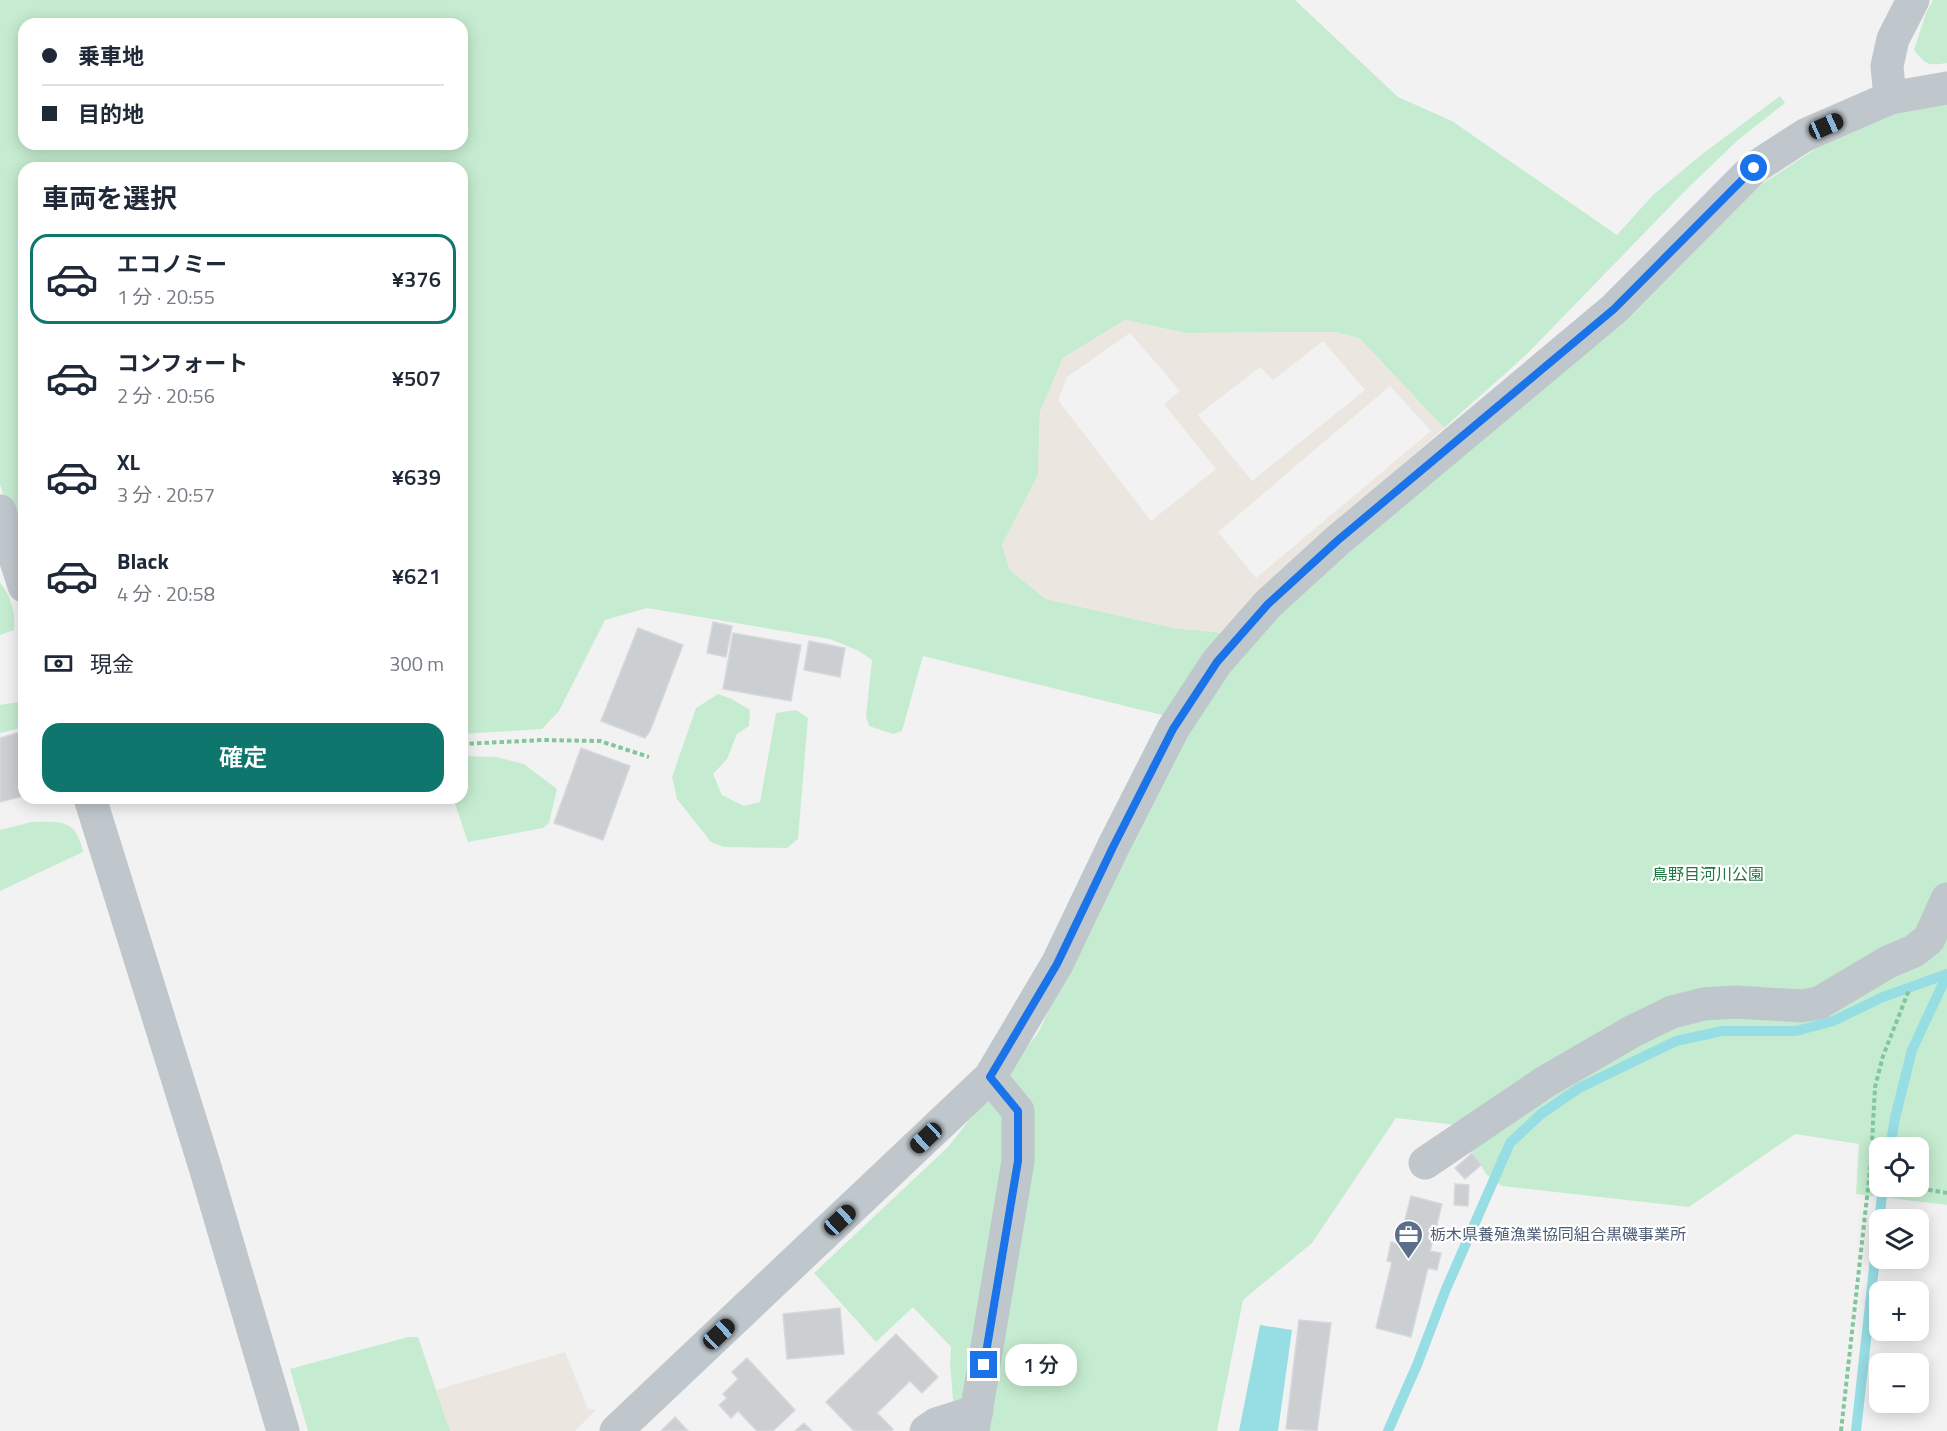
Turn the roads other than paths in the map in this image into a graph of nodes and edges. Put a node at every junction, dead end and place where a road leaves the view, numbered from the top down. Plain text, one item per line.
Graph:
1 (1913, 0) edge
2 (1947, 88) edge
3 (1890, 98) junction
4 (0, 511) edge
5 (18, 567) edge
6 (92, 804) edge
7 (1947, 899) edge
8 (990, 1077) junction
9 (1425, 1163) dead end
10 (975, 1421) edge
11 (282, 1431) edge
12 (616, 1431) edge
13 (926, 1431) edge

1 - 3 street
2 - 3 street
3 - 8 street
4 - 5 street
6 - 11 street
7 - 9 street
8 - 10 street
8 - 12 street
10 - 13 street

